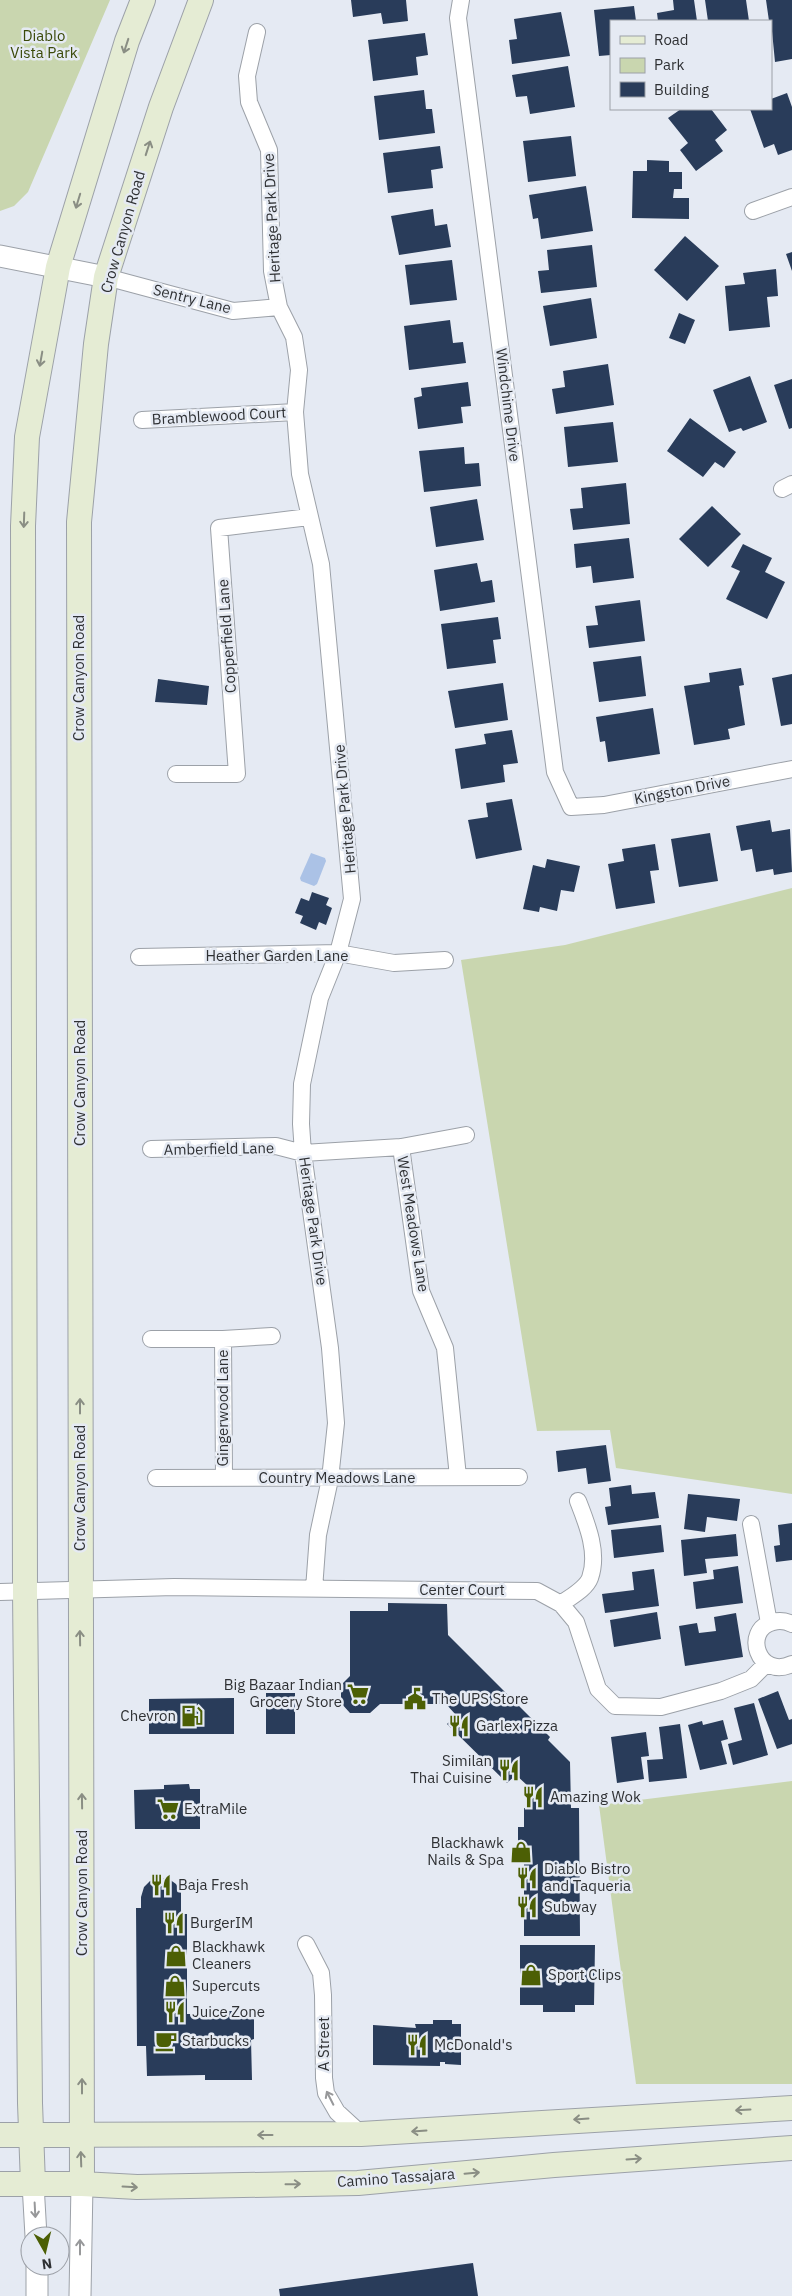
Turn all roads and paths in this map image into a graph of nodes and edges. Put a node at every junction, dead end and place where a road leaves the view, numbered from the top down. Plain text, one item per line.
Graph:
1 (143, 0) edge
2 (201, 0) edge
3 (461, 0) edge
4 (257, 32) dead end
5 (792, 197) edge
6 (753, 211) dead end
7 (0, 256) edge
8 (58, 267) junction
9 (106, 277) junction
10 (279, 307) junction
11 (296, 412) junction
12 (142, 420) dead end
13 (309, 517) junction
14 (792, 769) edge
15 (176, 774) dead end
16 (571, 807) joint
17 (338, 953) junction
18 (139, 956) dead end
19 (445, 960) dead end
20 (466, 1135) dead end
21 (401, 1147) junction
22 (151, 1149) dead end
23 (303, 1153) junction
24 (272, 1336) dead end
25 (151, 1339) dead end
26 (223, 1339) junction
27 (458, 1477) junction
28 (519, 1477) dead end
29 (156, 1478) dead end
30 (224, 1478) junction
31 (330, 1479) junction
32 (578, 1501) dead end
33 (751, 1524) dead end
34 (314, 1589) junction
35 (80, 1590) junction
36 (25, 1591) junction
37 (0, 1592) edge
38 (561, 1604) junction
39 (769, 1623) junction
40 (792, 1624) edge
41 (766, 1664) junction
42 (792, 1664) edge
43 (306, 1944) dead end
44 (792, 2108) edge
45 (361, 2134) junction
46 (0, 2135) edge
47 (30, 2135) junction
48 (80, 2135) junction
49 (792, 2148) edge
50 (0, 2184) edge
51 (33, 2184) junction
52 (82, 2184) junction
53 (35, 2226) edge
54 (37, 2276) edge
55 (37, 2296) edge
56 (80, 2296) edge

1 -> 8 main road
9 -> 2 main road, Crow Canyon Road
3 - 16 street, Windchime Drive
4 - 10 street, Heritage Park Drive
5 - 6 street
7 - 8 street
8 - 9 street
8 -> 36 main road
9 - 10 street, Sentry Lane
35 -> 9 main road, Crow Canyon Road
10 - 11 street, Heritage Park Drive
11 - 12 street, Bramblewood Court
11 - 13 street, Heritage Park Drive
13 - 15 street, Copperfield Lane
13 - 17 street, Heritage Park Drive
14 - 16 street, Kingston Drive
17 - 18 street, Heather Garden Lane
17 - 19 street, Heather Garden Lane
17 - 23 street, Heritage Park Drive
20 - 21 street, Amberfield Lane
21 - 23 street, Amberfield Lane
21 - 27 street, West Meadows Lane
22 - 23 street, Amberfield Lane
23 - 31 street, Heritage Park Drive
24 - 26 street
25 - 26 street
26 - 30 street, Gingerwood Lane
27 - 28 street, Country Meadows Lane
27 - 31 street, Country Meadows Lane
29 - 30 street, Country Meadows Lane
30 - 31 street, Country Meadows Lane
31 - 34 street, Heritage Park Drive
32 - 38 street
33 - 39 street
34 - 35 street, Center Court
34 - 38 street, Center Court
35 - 36 street, Center Court
48 -> 35 main road, Crow Canyon Road
36 - 37 street, Center Court
36 - 47 main road
38 - 41 street, Center Court
39 - 40 street
39 - 41 street
41 - 42 street
45 -> 43 street, A Street
44 -> 45 main road
45 -> 48 main road
46 - 47 main road
47 - 48 main road
47 - 51 main road
52 -> 48 main road, Crow Canyon Road
52 -> 49 main road, Camino Tassajara
50 - 51 main road, Camino Tassajara
51 - 52 main road, Camino Tassajara
51 -> 53 street
56 -> 52 street
54 - 55 street

